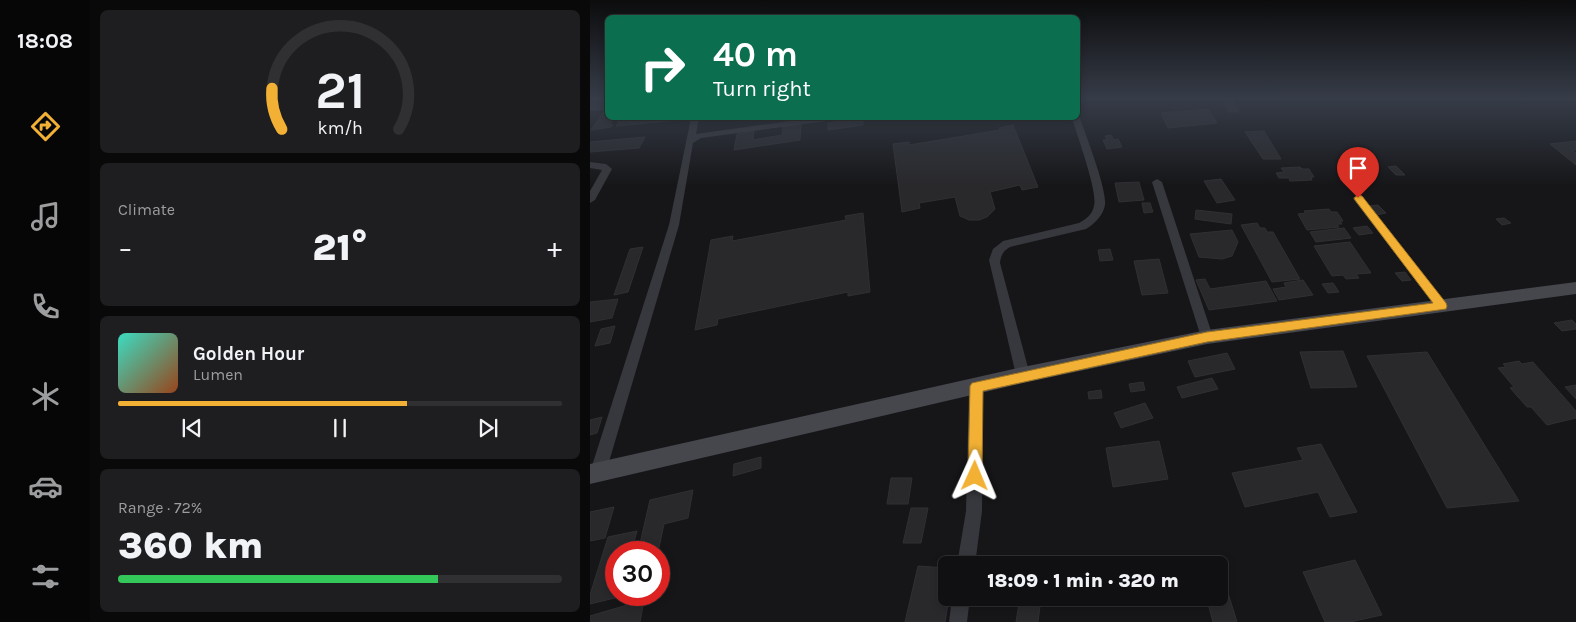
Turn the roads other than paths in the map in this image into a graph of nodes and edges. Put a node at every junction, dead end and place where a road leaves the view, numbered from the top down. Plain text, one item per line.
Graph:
1 (692, 128) edge
2 (755, 128) edge
3 (1079, 128) edge
4 (689, 142) junction
5 (590, 165) edge
6 (1157, 182) dead end
7 (1358, 198) dead end
8 (590, 200) edge
9 (1576, 288) edge
10 (1442, 306) junction
11 (1207, 337) junction
12 (1023, 376) junction
13 (976, 386) junction
14 (594, 473) edge
15 (967, 556) edge
16 (961, 606) edge
17 (958, 622) edge

1 - 4 street
2 - 4 street
3 - 12 street
4 - 14 street
5 - 8 street
6 - 11 street
7 - 10 street
9 - 10 street
10 - 11 street
11 - 12 street
12 - 13 street
13 - 14 street
13 - 15 street
16 - 17 street

